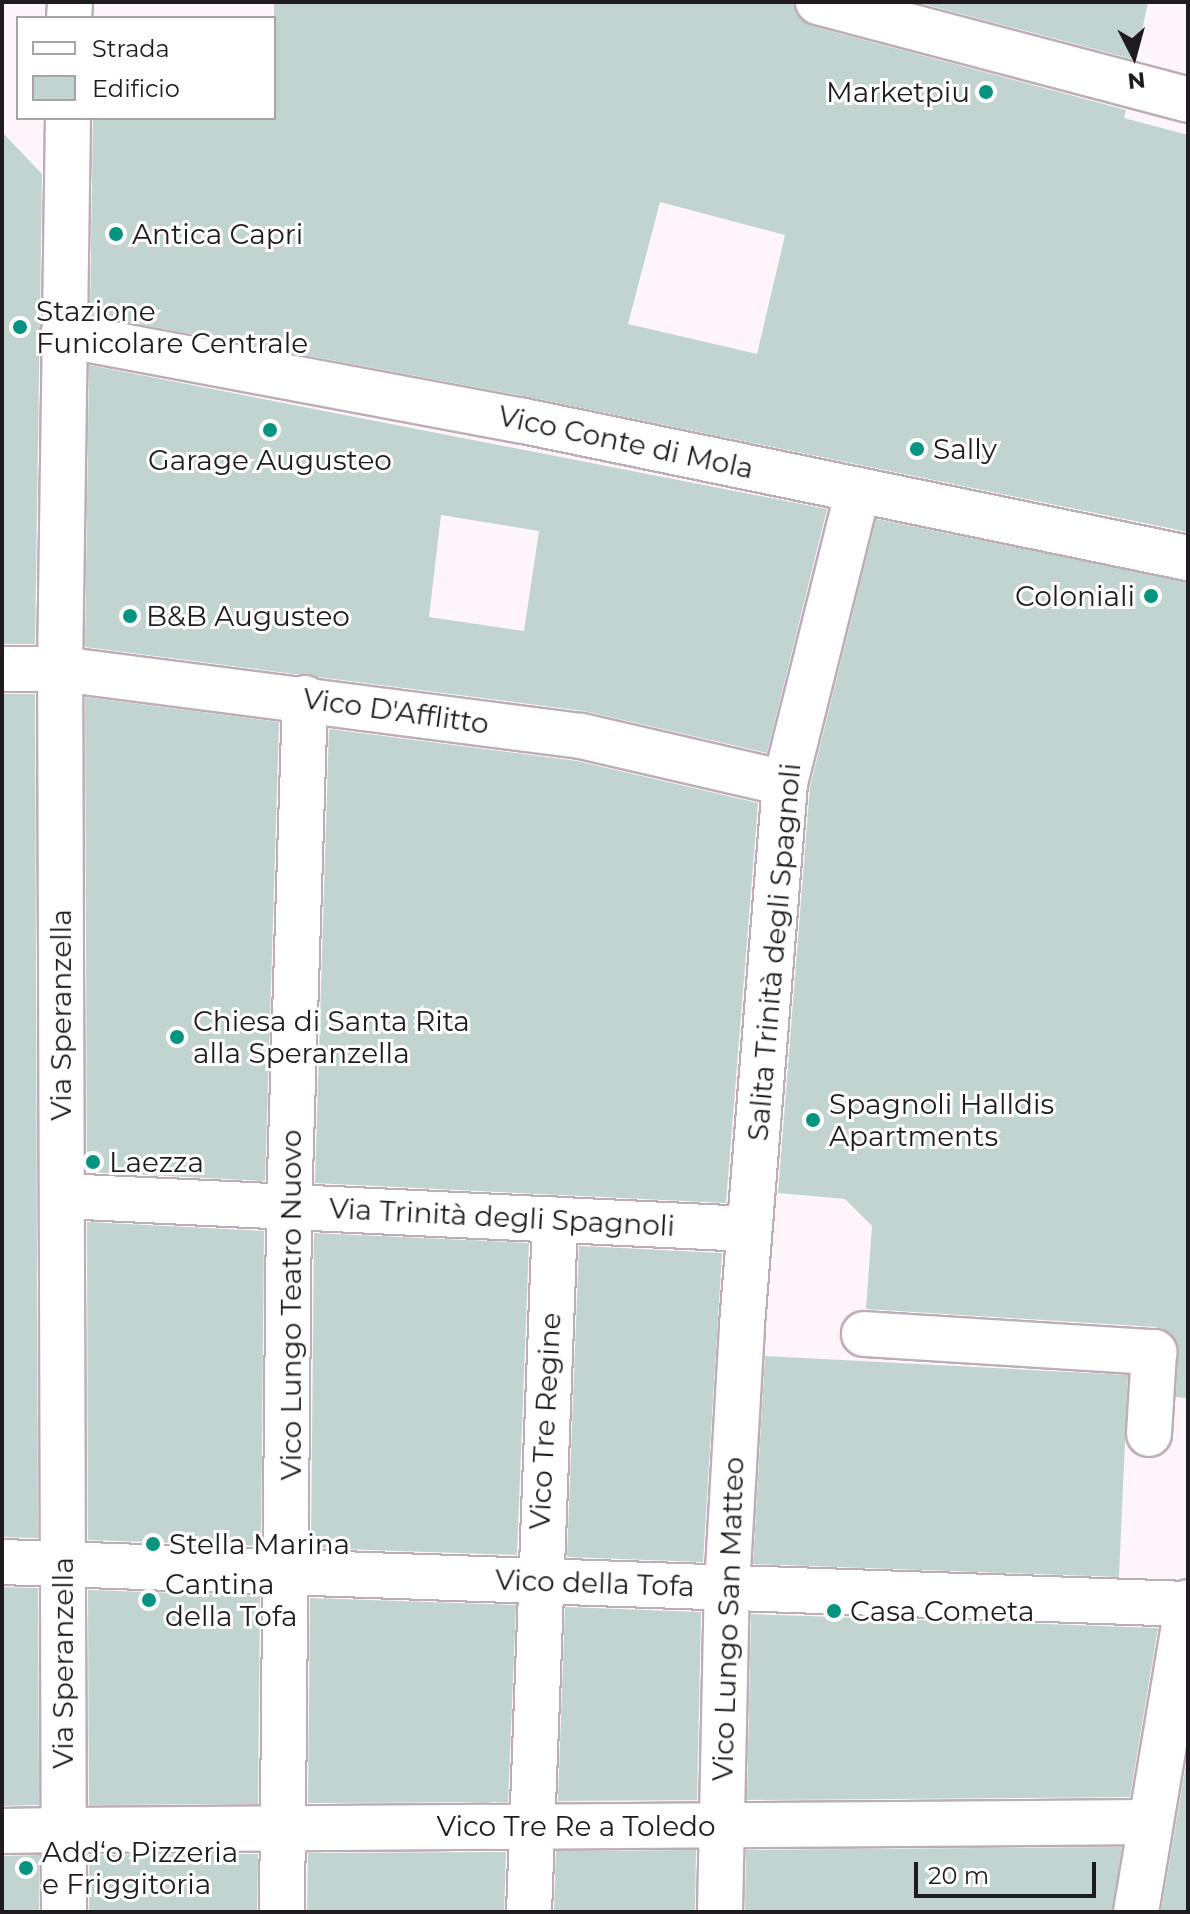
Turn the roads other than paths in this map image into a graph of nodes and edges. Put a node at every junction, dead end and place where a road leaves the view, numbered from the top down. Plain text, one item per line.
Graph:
1 (818, 2) edge
2 (956, 21) edge
3 (1188, 100) edge
4 (68, 120) edge
5 (63, 335) junction
6 (858, 490) junction
7 (1188, 558) edge
8 (2, 669) edge
9 (60, 669) junction
10 (305, 698) junction
11 (785, 783) junction
12 (62, 1196) junction
13 (289, 1207) junction
14 (555, 1219) junction
15 (749, 1229) junction
16 (742, 1325) joint
17 (864, 1334) dead end
18 (1149, 1434) dead end
19 (2, 1562) edge
20 (63, 1564) junction
21 (289, 1573) junction
22 (538, 1581) junction
23 (727, 1587) junction
24 (1188, 1603) edge
25 (1150, 1822) junction
26 (721, 1825) junction
27 (530, 1826) junction
28 (284, 1829) junction
29 (64, 1830) junction
30 (2, 1831) edge
31 (64, 1912) edge
32 (282, 1912) edge
33 (529, 1912) edge
34 (720, 1912) edge
35 (1136, 1912) edge

1 - 2 street
2 - 3 street
4 - 5 street, Via Speranzella
5 - 6 street, Vico Conte di Mola
5 - 9 street, Via Speranzella
6 - 7 street, Vico Conte di Mola
6 - 11 street, Salita Trinità degli Spagnoli
8 - 9 street, Vico D'Afflitto
9 - 10 street, Vico D'Afflitto
9 - 12 street, Via Speranzella
10 - 11 street, Vico D'Afflitto
10 - 13 street, Vico Lungo Teatro Nuovo
11 - 15 street, Salita Trinità degli Spagnoli
12 - 13 street, Via Trinità degli Spagnoli
12 - 20 street, Via Speranzella
13 - 14 street, Via Trinità degli Spagnoli
13 - 21 street, Vico Lungo Teatro Nuovo
14 - 15 street, Via Trinità degli Spagnoli
14 - 22 street, Vico Tre Regine
15 - 16 street, Salita Trinità degli Spagnoli
16 - 23 street, Vico Lungo San Matteo
17 - 18 street
19 - 20 street, Vico della Tofa
20 - 21 street, Vico della Tofa
20 - 29 street, Via Speranzella
21 - 22 street, Vico della Tofa
21 - 28 street, Vico Lungo Teatro Nuovo
22 - 23 street, Vico della Tofa
22 - 27 street, Vico Tre Regine
23 - 24 street, Vico della Tofa
23 - 26 street, Vico Lungo San Matteo
24 - 25 street
25 - 26 street, Vico Tre Re a Toledo
25 - 35 street
26 - 27 street, Vico Tre Re a Toledo
26 - 34 street, Vico Lungo San Matteo
27 - 28 street, Vico Tre Re a Toledo
27 - 33 street, Vico Tre Regine
28 - 29 street, Vico Tre Re a Toledo
28 - 32 street, Vico Lungo Teatro Nuovo
29 - 30 street, Vico Tre Re a Toledo
29 - 31 street, Via Speranzella

